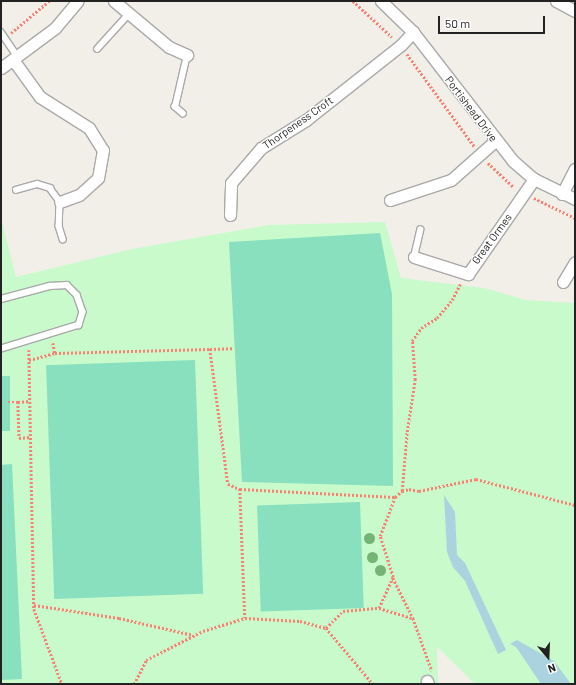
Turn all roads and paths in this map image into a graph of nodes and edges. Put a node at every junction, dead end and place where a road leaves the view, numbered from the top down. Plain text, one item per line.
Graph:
1 (49, 1) edge
2 (78, 1) edge
3 (114, 1) edge
4 (352, 1) edge
5 (382, 1) edge
6 (556, 1) edge
7 (394, 4) edge
8 (575, 11) edge
9 (129, 14) junction
10 (1, 32) edge
11 (413, 32) junction
12 (5, 38) junction
13 (401, 45) junction
14 (97, 49) dead end
15 (187, 55) joint
16 (16, 59) junction
17 (1, 68) edge
18 (183, 114) dead end
19 (495, 141) junction
20 (480, 154) junction
21 (575, 169) edge
22 (534, 179) junction
23 (16, 190) dead end
24 (524, 194) junction
25 (562, 194) junction
26 (575, 199) edge
27 (390, 200) dead end
28 (60, 202) junction
29 (230, 215) dead end
30 (575, 218) edge
31 (420, 230) dead end
32 (63, 239) dead end
33 (414, 258) joint
34 (575, 262) edge
35 (468, 274) junction
36 (563, 282) dead end
37 (1, 300) edge
38 (51, 335) junction
39 (29, 342) junction
40 (233, 348) dead end
41 (1, 349) edge
42 (210, 349) junction
43 (55, 353) junction
44 (30, 360) junction
45 (30, 401) junction
46 (8, 402) dead end
47 (18, 402) junction
48 (31, 438) junction
49 (240, 489) junction
50 (402, 491) junction
51 (395, 497) junction
52 (575, 505) edge
53 (393, 577) junction
54 (34, 605) junction
55 (379, 608) junction
56 (245, 618) junction
57 (413, 618) junction
58 (326, 628) junction
59 (193, 635) junction
60 (430, 681) edge
61 (62, 684) edge
62 (134, 684) edge
63 (373, 684) edge

1 - 12 path
2 - 16 street
3 - 9 street
4 - 13 path
5 - 7 street, Portishead Drive
6 - 8 street
7 - 11 street, Portishead Drive
9 - 14 lane
9 - 15 street
10 - 12 lane
11 - 13 street, Thorpeness Croft
11 - 19 street, Portishead Drive
12 - 16 lane
13 - 20 path
13 - 29 street, Thorpeness Croft
15 - 18 lane
16 - 17 street
16 - 28 street
19 - 20 street
19 - 22 street, Portishead Drive
20 - 24 path
20 - 27 street
21 - 25 street
22 - 24 street, Great Ormes
22 - 25 street, Portishead Drive
23 - 28 lane
24 - 30 path
24 - 35 street, Great Ormes
25 - 26 street, Portishead Drive
28 - 32 lane
31 - 33 lane
33 - 35 street, Great Ormes
34 - 36 street
35 - 50 path
37 - 38 lane
38 - 39 lane
38 - 43 path
39 - 41 lane
39 - 44 path
40 - 42 path
42 - 43 path
42 - 49 path
43 - 44 path
44 - 45 path
45 - 47 path
45 - 48 path
46 - 47 path
47 - 48 path
48 - 54 path
49 - 51 path
49 - 56 path
50 - 51 path
50 - 52 path
51 - 53 path
53 - 55 path
53 - 57 path
54 - 59 path
54 - 61 path
55 - 57 path
55 - 58 path
56 - 58 path
56 - 59 path
57 - 60 path
58 - 63 path
59 - 62 path

